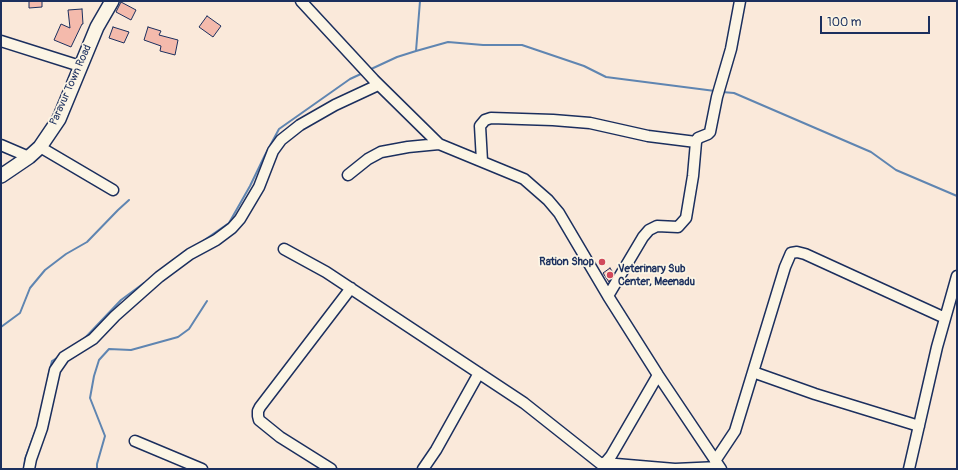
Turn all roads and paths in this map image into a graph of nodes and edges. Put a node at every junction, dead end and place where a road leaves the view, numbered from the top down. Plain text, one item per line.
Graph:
1 (112, 1) edge
2 (301, 1) edge
3 (740, 1) edge
4 (1, 41) edge
5 (80, 66) junction
6 (376, 83) junction
7 (696, 142) junction
8 (440, 144) junction
9 (1, 145) edge
10 (40, 148) junction
11 (29, 157) junction
12 (482, 161) junction
13 (348, 175) dead end
14 (1, 176) edge
15 (113, 190) dead end
16 (284, 249) dead end
17 (957, 276) edge
18 (351, 288) junction
19 (608, 296) junction
20 (945, 318) junction
21 (753, 372) junction
22 (479, 373) junction
23 (658, 374) junction
24 (919, 426) junction
25 (135, 441) dead end
26 (604, 463) junction
27 (718, 466) edge
28 (29, 469) edge
29 (202, 469) edge
30 (331, 469) edge
31 (423, 469) edge
32 (909, 469) edge

1 - 5 main road, Paravur Town Road
2 - 6 street
3 - 7 street
4 - 5 street
5 - 10 main road, Paravur Town Road
6 - 8 street
6 - 28 street
7 - 12 street
7 - 19 street
8 - 12 street
8 - 13 street
9 - 11 street
10 - 11 main road, Paravur Town Road
10 - 15 street
11 - 14 main road, Paravur Town Road
12 - 19 street
16 - 18 street
17 - 20 street
18 - 22 street
18 - 30 street
19 - 23 street
20 - 21 street
20 - 24 street
21 - 24 street
21 - 27 street
22 - 26 street
22 - 31 street
23 - 26 street
23 - 27 street
24 - 32 street
25 - 29 street
26 - 27 street

